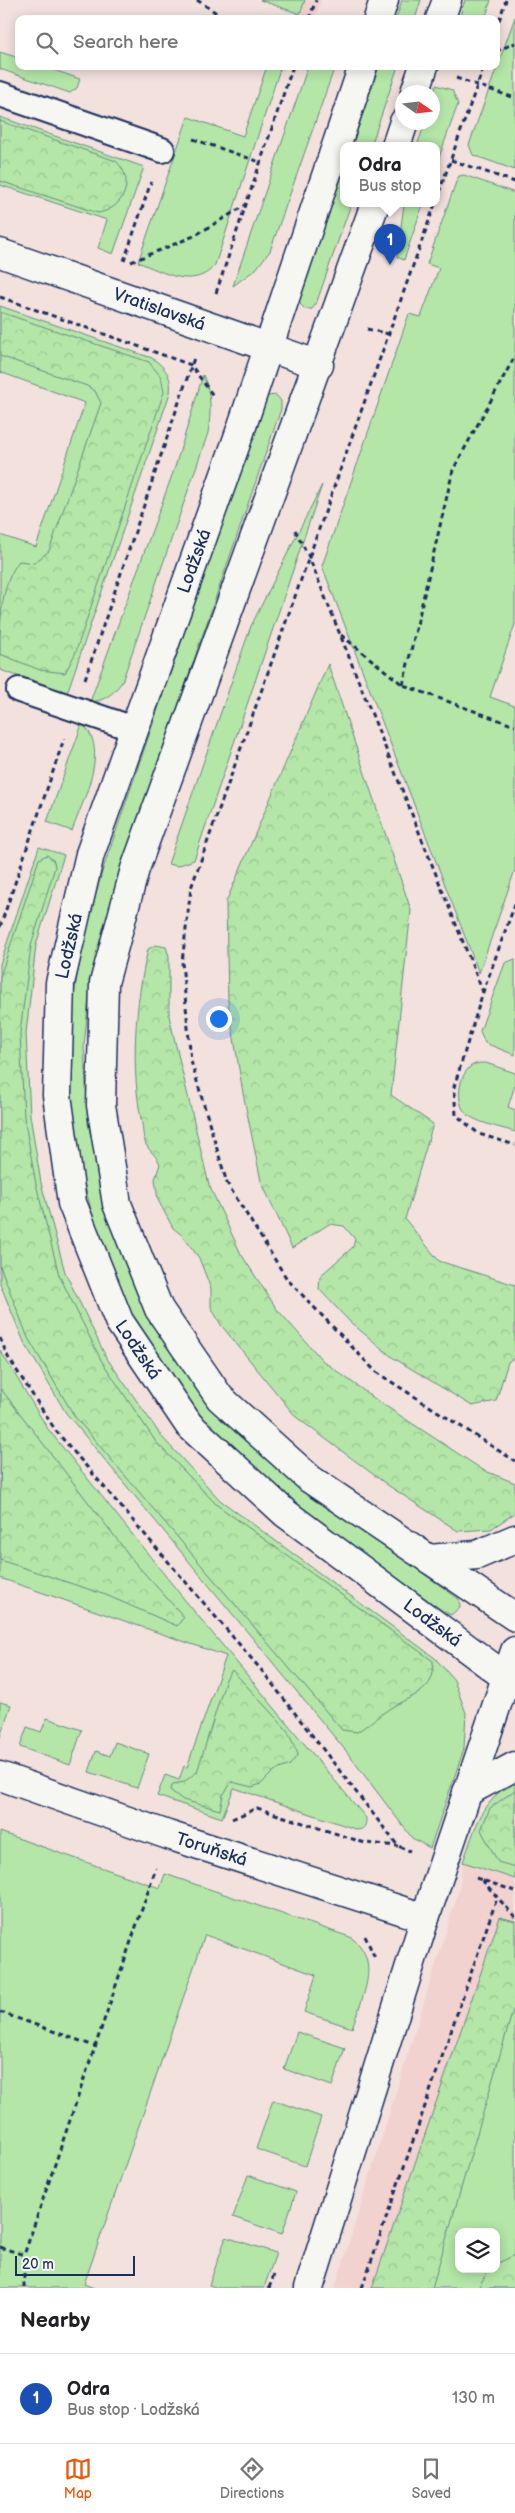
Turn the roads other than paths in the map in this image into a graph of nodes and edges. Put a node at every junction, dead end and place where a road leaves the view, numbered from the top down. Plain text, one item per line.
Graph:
1 (384, 0) edge
2 (447, 0) edge
3 (379, 15) edge
4 (441, 15) edge
5 (362, 70) edge
6 (422, 70) edge
7 (417, 85) edge
8 (0, 94) edge
9 (401, 130) edge
10 (397, 142) edge
11 (162, 150) dead end
12 (374, 207) edge
13 (0, 253) edge
14 (269, 347) junction
15 (319, 365) junction
16 (19, 690) dead end
17 (134, 729) junction
18 (515, 1539) edge
19 (429, 1559) junction
20 (515, 1617) edge
21 (515, 1651) edge
22 (510, 1680) edge
23 (515, 1766) edge
24 (0, 1776) edge
25 (467, 1792) junction
26 (425, 1918) junction
27 (308, 2288) edge

1 - 3 street
2 - 4 street
5 - 14 street, Lodžská
6 - 7 street
8 - 11 lane
9 - 10 street
12 - 15 street
13 - 14 street, Vratislavská
14 - 15 street, Vratislavská
14 - 17 street, Lodžská
15 - 19 street
16 - 17 lane
17 - 22 street, Lodžská
18 - 19 street
19 - 20 street
21 - 22 street
22 - 25 street
23 - 25 street
24 - 26 street, Toruňská
25 - 26 street
26 - 27 street

